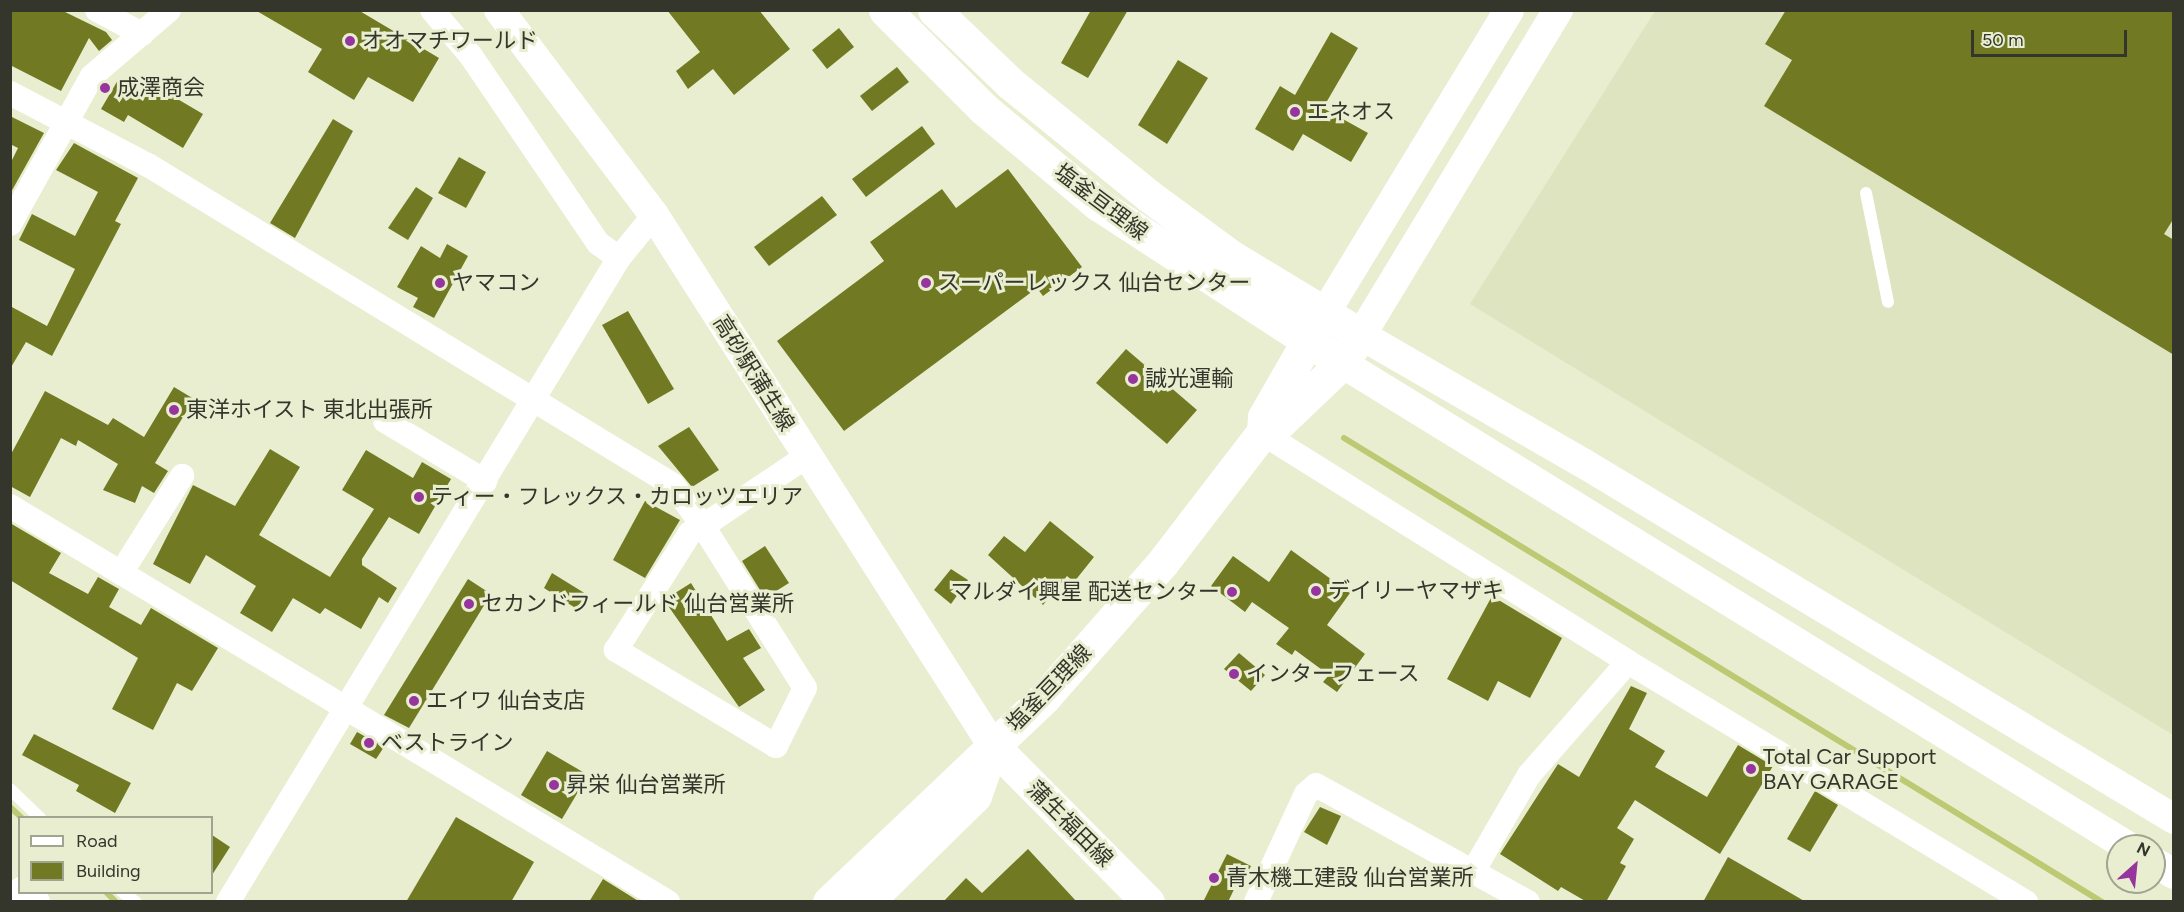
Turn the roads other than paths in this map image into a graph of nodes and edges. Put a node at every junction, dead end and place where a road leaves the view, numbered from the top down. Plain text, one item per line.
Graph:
1 (97, 10) edge
2 (169, 10) edge
3 (432, 10) edge
4 (499, 10) edge
5 (885, 10) edge
6 (934, 10) edge
7 (1509, 10) edge
8 (1557, 10) edge
9 (142, 34) junction
10 (10, 93) edge
11 (66, 122) junction
12 (1866, 192) dead end
13 (654, 215) junction
14 (12, 217) edge
15 (619, 258) junction
16 (1888, 302) dead end
17 (1325, 313) junction
18 (1361, 335) junction
19 (1306, 342) junction
20 (1342, 363) junction
21 (1297, 386) junction
22 (536, 399) junction
23 (385, 421) dead end
24 (1268, 425) junction
25 (807, 456) junction
26 (182, 476) dead end
27 (485, 481) junction
28 (10, 506) edge
29 (703, 526) junction
30 (121, 573) junction
31 (1628, 662) junction
32 (347, 709) junction
33 (993, 746) junction
34 (10, 789) edge
35 (38, 816) edge
36 (2174, 819) edge
37 (2107, 834) edge
38 (1474, 870) junction
39 (878, 891) edge
40 (228, 902) edge
41 (668, 902) edge
42 (829, 902) edge
43 (852, 902) edge
44 (1148, 902) edge
45 (1256, 902) edge
46 (1528, 902) edge
47 (2026, 902) edge

1 - 9 street
2 - 9 street
3 - 15 street
4 - 13 street, 高砂駅蒲生線
5 - 19 main road, 塩釜亘理線
6 - 17 main road, 塩釜亘理線
7 - 17 street
8 - 18 street
9 - 11 street
10 - 11 street
11 - 14 street
11 - 22 street
12 - 16 lane
13 - 15 street
13 - 25 street, 高砂駅蒲生線
15 - 22 street
17 - 18 main road, 塩釜亘理線
17 - 19 main road
18 - 20 main road, 塩釜亘理線
18 - 36 street
19 - 20 main road, 塩釜亘理線
19 - 21 main road
20 - 21 main road, 塩釜亘理線
20 - 37 street
21 - 24 main road, 塩釜亘理線
22 - 27 street
22 - 29 street
23 - 27 street
24 - 31 street
24 - 33 main road, 塩釜亘理線
25 - 29 street
25 - 33 street, 高砂駅蒲生線
26 - 30 street
27 - 32 street
28 - 30 street
29 - 29 street
30 - 32 street
31 - 38 street
31 - 47 street
32 - 40 street
32 - 41 street
33 - 39 main road, 塩釜亘理線
33 - 42 main road, 塩釜亘理線
33 - 44 main road, 蒲生福田線
34 - 35 lane
38 - 45 street
38 - 46 street
39 - 43 main road, 塩釜亘理線

